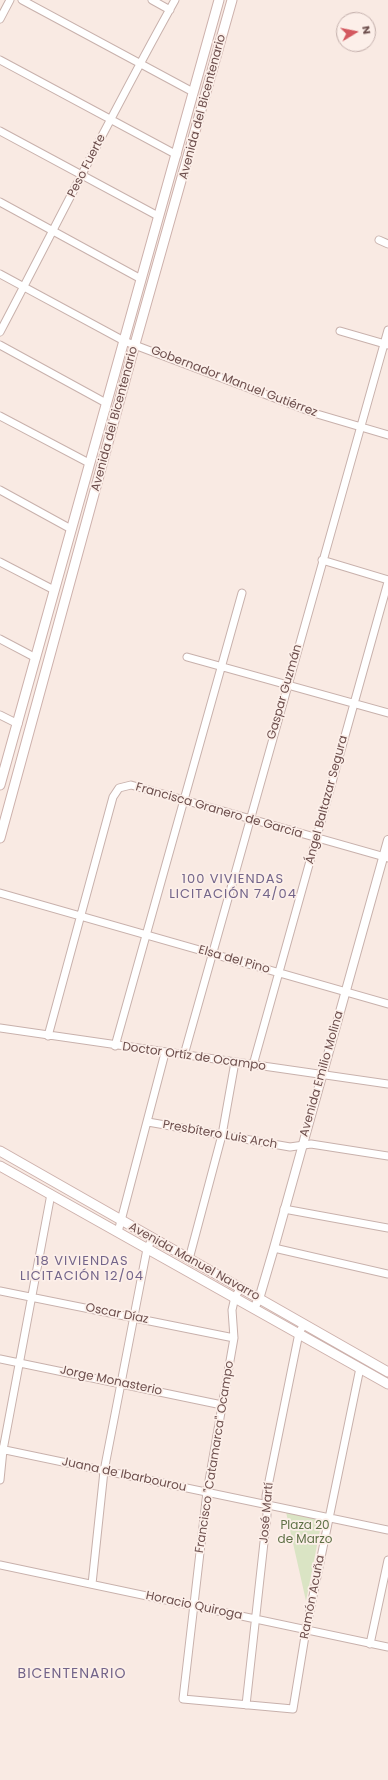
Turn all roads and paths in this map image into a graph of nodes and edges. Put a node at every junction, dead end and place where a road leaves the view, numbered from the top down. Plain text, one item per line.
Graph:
1 (10, 0) edge
2 (22, 0) edge
3 (152, 0) edge
4 (175, 0) edge
5 (219, 0) edge
6 (232, 0) edge
7 (170, 10) junction
8 (0, 19) edge
9 (0, 60) edge
10 (139, 64) junction
11 (193, 92) junction
12 (111, 120) junction
13 (0, 131) edge
14 (177, 154) junction
15 (83, 175) junction
16 (0, 202) edge
17 (158, 216) junction
18 (53, 231) junction
19 (379, 240) dead end
20 (388, 244) edge
21 (0, 274) edge
22 (141, 278) junction
23 (24, 287) junction
24 (388, 330) edge
25 (0, 332) edge
26 (340, 332) dead end
27 (124, 340) junction
28 (135, 344) junction
29 (386, 344) edge
30 (0, 345) edge
31 (106, 403) junction
32 (0, 416) edge
33 (360, 426) junction
34 (388, 435) edge
35 (89, 463) junction
36 (0, 490) edge
37 (71, 529) junction
38 (322, 560) junction
39 (0, 562) edge
40 (388, 581) edge
41 (54, 590) junction
42 (242, 593) dead end
43 (0, 639) edge
44 (187, 657) dead end
45 (36, 658) junction
46 (221, 666) junction
47 (288, 685) junction
48 (354, 704) junction
49 (388, 713) edge
50 (0, 715) edge
51 (18, 724) junction
52 (0, 786) edge
53 (183, 800) junction
54 (250, 819) junction
55 (0, 838) edge
56 (317, 838) junction
57 (388, 840) edge
58 (386, 858) edge
59 (0, 893) edge
60 (80, 917) junction
61 (146, 935) junction
62 (211, 954) junction
63 (278, 973) junction
64 (345, 992) junction
65 (388, 1004) edge
66 (0, 1028) edge
67 (48, 1036) junction
68 (115, 1046) junction
69 (165, 1053) junction
70 (184, 1055) junction
71 (235, 1062) junction
72 (253, 1065) junction
73 (323, 1074) junction
74 (388, 1084) edge
75 (148, 1122) junction
76 (222, 1135) junction
77 (302, 1145) junction
78 (0, 1151) edge
79 (388, 1156) edge
80 (0, 1166) edge
81 (51, 1194) junction
82 (284, 1209) junction
83 (121, 1221) junction
84 (388, 1228) edge
85 (118, 1232) junction
86 (152, 1239) junction
87 (274, 1248) junction
88 (147, 1249) junction
89 (189, 1259) junction
90 (388, 1274) edge
91 (240, 1289) junction
92 (0, 1291) edge
93 (32, 1297) junction
94 (235, 1297) junction
95 (259, 1299) junction
96 (254, 1308) junction
97 (133, 1317) junction
98 (304, 1324) junction
99 (300, 1333) junction
100 (234, 1338) junction
101 (0, 1359) edge
102 (19, 1363) junction
103 (360, 1368) junction
104 (388, 1372) edge
105 (121, 1383) junction
106 (388, 1384) edge
107 (222, 1405) junction
108 (2, 1450) edge
109 (104, 1471) junction
110 (0, 1480) edge
111 (207, 1492) junction
112 (266, 1505) junction
113 (328, 1518) junction
114 (388, 1530) edge
115 (388, 1560) edge
116 (0, 1565) edge
117 (92, 1584) junction
118 (194, 1605) junction
119 (255, 1619) junction
120 (306, 1630) junction
121 (370, 1644) junction
122 (388, 1647) edge
123 (246, 1705) junction

1 - 8 street
2 - 10 street
3 - 7 street
4 - 7 street, Peso Fuerte
5 - 11 main road, Avenida del Bicentenario
6 - 28 main road, Avenida del Bicentenario
7 - 10 street, Peso Fuerte
9 - 12 street
10 - 11 street
10 - 12 street, Peso Fuerte
11 - 14 main road, Avenida del Bicentenario
12 - 14 street
12 - 15 street, Peso Fuerte
13 - 15 street
14 - 17 main road, Avenida del Bicentenario
15 - 17 street
15 - 18 street, Peso Fuerte
16 - 18 street
17 - 22 main road, Avenida del Bicentenario
18 - 22 street
18 - 23 street, Peso Fuerte
19 - 20 street
21 - 23 street, Gobernador Manuel Gutiérrez
22 - 27 main road, Avenida del Bicentenario
23 - 25 street, Peso Fuerte
23 - 27 street, Gobernador Manuel Gutiérrez
24 - 29 street, Gaspar Guzmán
26 - 29 street
27 - 28 street, Gobernador Manuel Gutiérrez
27 - 31 main road, Avenida del Bicentenario
28 - 33 street, Gobernador Manuel Gutiérrez
28 - 55 main road, Avenida del Bicentenario
29 - 33 street, Gaspar Guzmán
30 - 31 street
31 - 35 main road, Avenida del Bicentenario
32 - 35 street
33 - 34 street, Gobernador Manuel Gutiérrez
33 - 38 street, Gaspar Guzmán
35 - 37 main road, Avenida del Bicentenario
36 - 37 street
37 - 41 main road, Avenida del Bicentenario
38 - 40 street
38 - 47 street, Gaspar Guzmán
39 - 41 street
40 - 48 street, Ángel Baltazar Segura
41 - 45 main road, Avenida del Bicentenario
42 - 46 street
43 - 45 street
44 - 46 street
45 - 51 main road, Avenida del Bicentenario
46 - 47 street
46 - 53 street
47 - 48 street
47 - 54 street, Gaspar Guzmán
48 - 49 street
48 - 56 street, Ángel Baltazar Segura
50 - 51 street
51 - 52 main road, Avenida del Bicentenario
53 - 54 street, Francisca Granero de García
53 - 60 street, Francisca Granero de García
53 - 61 street
54 - 56 street, Francisca Granero de García
54 - 62 street, Gaspar Guzmán
56 - 58 street, Francisca Granero de García
56 - 63 street, Ángel Baltazar Segura
57 - 58 street, Avenida Emilio Molina
58 - 64 street, Avenida Emilio Molina
59 - 60 street, Elsa del Pino
60 - 61 street, Elsa del Pino
60 - 67 street
61 - 62 street, Elsa del Pino
61 - 68 street
62 - 63 street, Elsa del Pino
62 - 70 street, Gaspar Guzmán
63 - 64 street, Elsa del Pino
63 - 72 street, Ángel Baltazar Segura
64 - 65 street, Elsa del Pino
64 - 73 street, Avenida Emilio Molina
66 - 67 street, Doctor Ortíz de Ocampo
67 - 68 street, Doctor Ortíz de Ocampo
68 - 69 street, Doctor Ortíz de Ocampo
69 - 70 street, Doctor Ortíz de Ocampo
69 - 75 street
70 - 71 street, Doctor Ortíz de Ocampo
71 - 72 street, Doctor Ortíz de Ocampo
71 - 76 street
72 - 73 street, Doctor Ortíz de Ocampo
73 - 74 street, Doctor Ortíz de Ocampo
73 - 77 street, Avenida Emilio Molina
75 - 76 street, Presbítero Luis Arch
75 - 83 street
76 - 77 street, Presbítero Luis Arch
76 - 89 street
77 - 79 street, Presbítero Luis Arch
77 - 82 street, Avenida Emilio Molina
78 - 83 main road, Avenida Manuel Navarro
80 - 81 main road, Avenida Manuel Navarro
81 - 85 main road, Avenida Manuel Navarro
81 - 93 street
82 - 84 street
82 - 87 street, Avenida Emilio Molina
83 - 85 street
83 - 86 main road, Avenida Manuel Navarro
85 - 88 main road, Avenida Manuel Navarro
86 - 88 street
86 - 89 main road, Avenida Manuel Navarro
87 - 90 street
87 - 95 street, Avenida Emilio Molina
88 - 94 main road, Avenida Manuel Navarro
88 - 97 street
89 - 91 main road, Avenida Manuel Navarro
91 - 94 street, Francisco "Catamarca" Ocampo
91 - 95 main road, Avenida Manuel Navarro
92 - 93 street, Oscar Díaz
93 - 97 street, Oscar Díaz
93 - 102 street
94 - 96 main road, Avenida Manuel Navarro
94 - 100 street, Francisco "Catamarca" Ocampo
95 - 96 street, Avenida Emilio Molina
95 - 98 main road, Avenida Manuel Navarro
96 - 99 main road, Avenida Manuel Navarro
97 - 100 street, Oscar Díaz
97 - 105 street
98 - 99 street, José Martí
98 - 104 main road, Avenida Manuel Navarro
99 - 103 main road, Avenida Manuel Navarro
99 - 112 street, José Martí
100 - 107 street, Francisco "Catamarca" Ocampo
101 - 102 street, Jorge Monasterio
102 - 105 street, Jorge Monasterio
102 - 108 street
103 - 106 main road, Avenida Manuel Navarro
103 - 113 street, Ramón Acuña
105 - 107 street, Jorge Monasterio
105 - 109 street
107 - 111 street, Francisco "Catamarca" Ocampo
108 - 109 street, Juana de Ibarbourou
108 - 110 street
109 - 111 street, Juana de Ibarbourou
109 - 117 street
111 - 112 street, Juana de Ibarbourou
111 - 118 street, Francisco "Catamarca" Ocampo
112 - 113 street, Juana de Ibarbourou
112 - 119 street, José Martí
113 - 114 street, Juana de Ibarbourou
113 - 120 street, Ramón Acuña
115 - 121 street
116 - 117 street, Horacio Quiroga
117 - 118 street, Horacio Quiroga
118 - 119 street, Horacio Quiroga
118 - 123 street, Francisco "Catamarca" Ocampo
119 - 120 street, Horacio Quiroga
119 - 123 street, José Martí
120 - 121 street, Horacio Quiroga
120 - 123 street, Ramón Acuña
121 - 122 street, Horacio Quiroga

